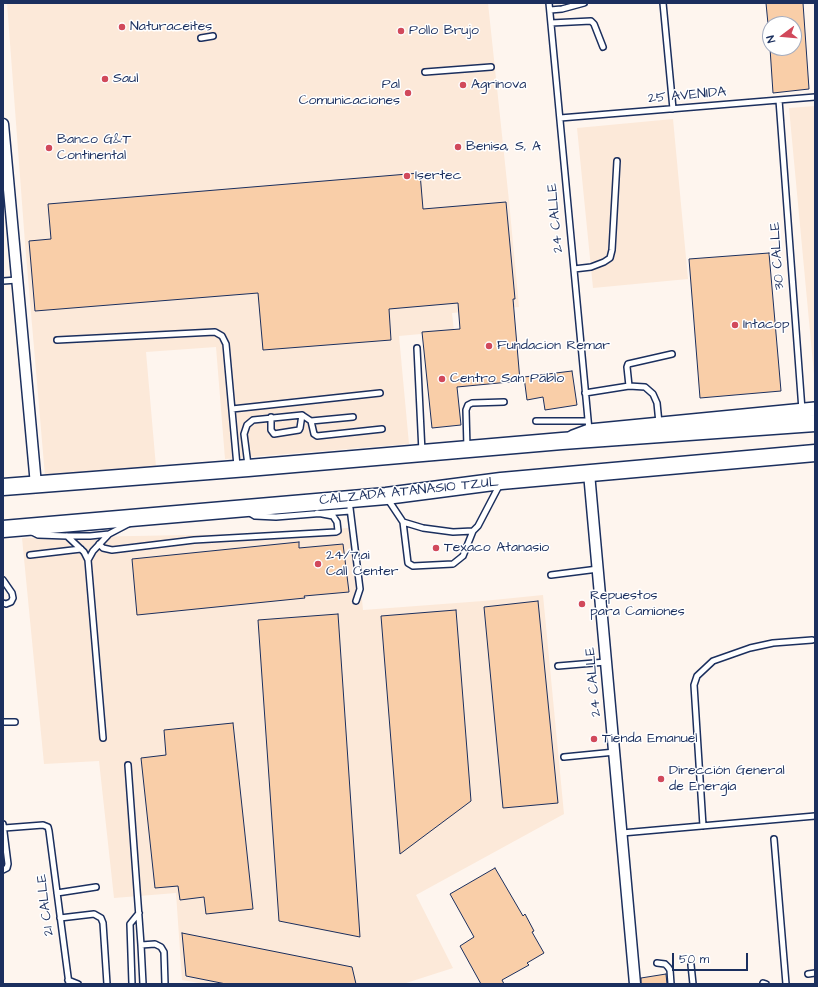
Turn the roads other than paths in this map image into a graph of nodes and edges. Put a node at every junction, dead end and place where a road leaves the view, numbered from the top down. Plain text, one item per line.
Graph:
1 (549, 3) edge
2 (584, 3) edge
3 (663, 3) edge
4 (550, 10) junction
5 (551, 23) junction
6 (213, 36) dead end
7 (201, 38) dead end
8 (603, 47) dead end
9 (491, 67) dead end
10 (425, 72) dead end
11 (815, 97) edge
12 (779, 100) junction
13 (673, 109) junction
14 (560, 118) junction
15 (3, 124) edge
16 (617, 161) dead end
17 (6, 204) edge
18 (574, 269) junction
19 (17, 280) junction
20 (3, 281) edge
21 (57, 340) dead end
22 (416, 348) dead end
23 (672, 354) dead end
24 (629, 386) junction
25 (380, 392) dead end
26 (585, 393) junction
27 (504, 402) dead end
28 (232, 409) junction
29 (815, 409) edge
30 (802, 410) junction
31 (302, 415) junction
32 (353, 417) dead end
33 (271, 418) junction
34 (311, 421) junction
35 (536, 421) dead end
36 (815, 423) edge
37 (659, 424) junction
38 (588, 426) junction
39 (382, 429) dead end
40 (562, 441) junction
41 (467, 449) junction
42 (422, 453) junction
43 (815, 453) edge
44 (243, 469) junction
45 (589, 473) junction
46 (501, 481) junction
47 (36, 485) junction
48 (3, 487) edge
49 (386, 496) junction
50 (350, 505) junction
51 (239, 509) junction
52 (317, 514) junction
53 (141, 517) junction
54 (403, 522) junction
55 (22, 528) junction
56 (3, 529) edge
57 (473, 531) junction
58 (109, 534) junction
59 (67, 536) junction
60 (99, 544) junction
61 (81, 549) junction
62 (30, 555) dead end
63 (88, 560) junction
64 (598, 569) junction
65 (551, 575) dead end
66 (3, 580) edge
67 (356, 601) dead end
68 (3, 603) edge
69 (812, 640) dead end
70 (606, 662) junction
71 (558, 666) dead end
72 (3, 722) edge
73 (15, 722) dead end
74 (103, 738) dead end
75 (615, 752) junction
76 (564, 757) dead end
77 (128, 764) dead end
78 (815, 816) edge
79 (4, 826) edge
80 (703, 826) junction
81 (622, 833) junction
82 (774, 839) dead end
83 (3, 870) edge
84 (96, 887) dead end
85 (57, 893) junction
86 (139, 913) junction
87 (60, 918) junction
88 (142, 945) junction
89 (657, 963) dead end
90 (691, 965) dead end
91 (815, 973) edge
92 (808, 974) dead end
93 (68, 982) edge
94 (78, 984) edge
95 (106, 984) edge
96 (132, 984) edge
97 (144, 984) edge
98 (165, 984) edge
99 (636, 984) edge
100 (671, 984) edge
101 (693, 984) edge
102 (786, 984) edge

1 - 4 lane, 24 CALLE
2 - 4 lane
3 - 13 lane
4 - 5 lane, 24 CALLE
5 - 8 lane
5 - 14 lane, 24 CALLE
6 - 7 lane
9 - 10 lane
11 - 12 lane, 25 AVENIDA
12 - 13 lane, 25 AVENIDA
12 - 30 lane, 30 CALLE
13 - 14 lane, 25 AVENIDA
14 - 18 lane, 24 CALLE
15 - 17 street
16 - 18 lane
17 - 19 street
18 - 26 lane, 24 CALLE
19 - 20 lane
19 - 47 street
21 - 28 lane
22 - 42 lane
23 - 24 lane
24 - 26 lane
24 - 37 lane
25 - 28 lane
26 - 38 lane, 24 CALLE
27 - 41 lane
28 - 44 lane
29 - 30 street
30 - 37 street
31 - 33 lane
31 - 33 lane
31 - 34 lane
32 - 34 lane
33 - 44 lane
34 - 39 lane
35 - 38 lane
36 - 40 main road
37 - 38 street
38 - 40 street
40 - 41 main road
41 - 42 main road
42 - 44 main road
43 - 45 main road, CALZADA ATANASIO TZUL
44 - 47 main road
45 - 46 main road, CALZADA ATANASIO TZUL
45 - 64 street, 24 CALLE
46 - 49 main road, CALZADA ATANASIO TZUL
46 - 57 lane
47 - 48 main road
49 - 50 main road, CALZADA ATANASIO TZUL
49 - 54 lane
50 - 51 main road, CALZADA ATANASIO TZUL
50 - 52 lane
50 - 67 lane
51 - 52 lane
51 - 53 main road, CALZADA ATANASIO TZUL
52 - 60 lane
53 - 55 main road, CALZADA ATANASIO TZUL
53 - 58 lane
54 - 57 lane
54 - 57 lane
55 - 56 main road, CALZADA ATANASIO TZUL
55 - 59 lane
58 - 59 lane
58 - 60 lane
59 - 61 lane
60 - 63 lane
61 - 62 lane
61 - 63 lane
63 - 74 lane
64 - 65 lane
64 - 70 street, 24 CALLE
66 - 68 lane
69 - 80 lane
70 - 71 lane
70 - 75 street, 24 CALLE
72 - 73 lane
75 - 76 lane
75 - 81 street, 24 CALLE
77 - 86 lane
78 - 80 lane
79 - 83 lane
79 - 85 lane, 21 CALLE
80 - 81 lane
81 - 99 street, 24 CALLE
82 - 102 lane
84 - 85 lane
85 - 87 lane, 21 CALLE
86 - 88 lane
86 - 96 lane
87 - 93 lane, 21 CALLE
87 - 95 lane
88 - 97 lane
88 - 98 lane
89 - 100 lane
90 - 101 lane
91 - 92 lane
93 - 94 lane, 21 CALLE

